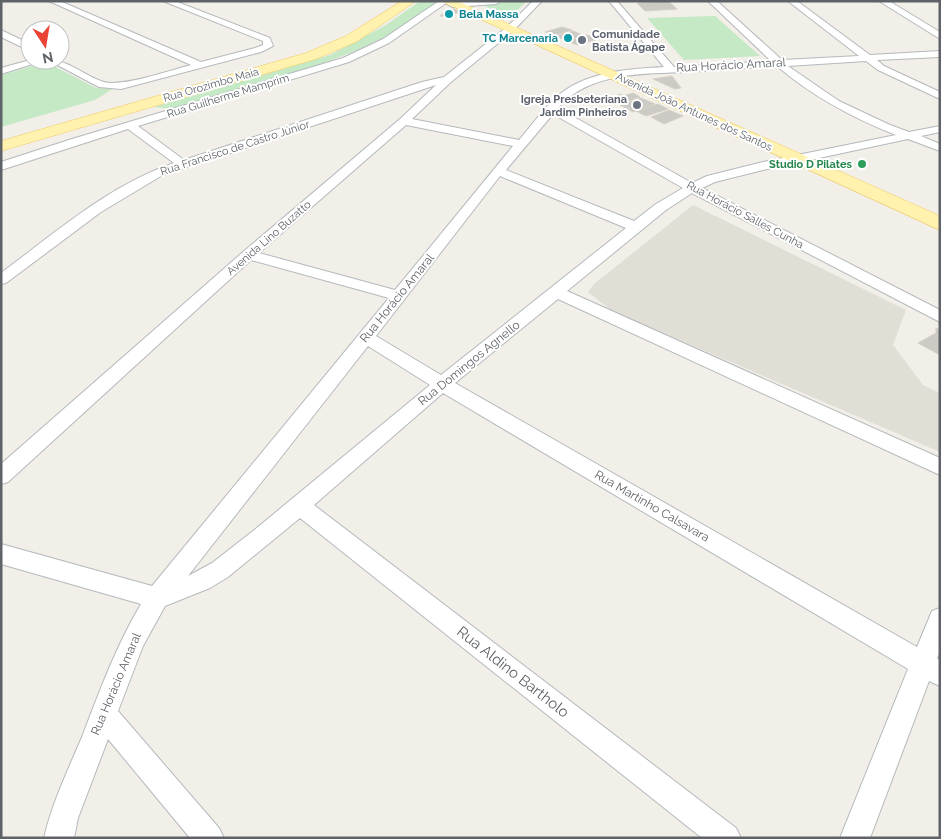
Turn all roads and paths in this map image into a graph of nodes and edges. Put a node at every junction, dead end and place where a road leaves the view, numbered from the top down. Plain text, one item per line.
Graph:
1 (53, 1) edge
2 (166, 1) edge
3 (410, 1) edge
4 (496, 1) edge
5 (538, 1) edge
6 (613, 1) edge
7 (712, 1) edge
8 (792, 1) edge
9 (883, 1) edge
10 (452, 2) edge
11 (512, 27) junction
12 (1, 33) edge
13 (940, 36) edge
14 (20, 43) edge
15 (940, 54) edge
16 (868, 58) junction
17 (778, 62) junction
18 (199, 65) junction
19 (20, 66) edge
20 (70, 68) edge
21 (672, 69) junction
22 (1, 71) edge
23 (617, 74) junction
24 (447, 80) junction
25 (408, 91) junction
26 (434, 91) junction
27 (940, 96) edge
28 (553, 109) junction
29 (404, 120) junction
30 (131, 126) junction
31 (940, 129) edge
32 (910, 136) junction
33 (521, 144) junction
34 (1, 146) edge
35 (940, 148) edge
36 (801, 158) junction
37 (182, 164) junction
38 (1, 166) edge
39 (498, 171) junction
40 (692, 188) junction
41 (940, 216) edge
42 (940, 224) edge
43 (636, 227) junction
44 (248, 255) junction
45 (1, 280) edge
46 (556, 292) junction
47 (399, 296) junction
48 (940, 317) edge
49 (366, 337) junction
50 (442, 384) junction
51 (940, 467) edge
52 (1, 476) edge
53 (300, 506) junction
54 (1, 554) edge
55 (158, 598) junction
56 (940, 619) edge
57 (932, 669) edge
58 (103, 713) junction
59 (59, 838) edge
60 (209, 838) edge
61 (726, 838) edge
62 (855, 838) edge

1 - 18 street
2 - 18 street
3 - 34 main road, Rua Orozimbo Maia
4 - 10 main road
5 - 11 street, Avenida Lino Buzatto
6 - 21 street
7 - 17 street
8 - 16 street
9 - 13 street
10 - 11 main road, Avenida João Antunes dos Santos
10 - 30 street, Rua Guilherme Mamprim
11 - 23 main road, Avenida João Antunes dos Santos
11 - 24 street, Avenida Lino Buzatto
12 - 14 street
15 - 16 street, Rua Horácio Amaral
16 - 17 street, Rua Horácio Amaral
16 - 27 street
17 - 21 street, Rua Horácio Amaral
17 - 32 street
18 - 20 street
19 - 22 street
21 - 23 street, Rua Horácio Amaral
23 - 28 street, Rua Horácio Amaral
23 - 36 main road, Avenida João Antunes dos Santos
24 - 25 street, Rua Francisco de Castro Júnior
24 - 26 street, Avenida Lino Buzatto
25 - 26 street, Rua Francisco de Castro Júnior
25 - 37 street, Rua Francisco de Castro Júnior
26 - 29 street, Avenida Lino Buzatto
28 - 33 street, Rua Horácio Amaral
28 - 40 street, Rua Horácio Salles Cunha
29 - 33 street
29 - 44 street, Avenida Lino Buzatto
30 - 37 street
30 - 38 street, Rua Guilherme Mamprim
31 - 32 street
32 - 35 street
32 - 36 street
33 - 39 street, Rua Horácio Amaral
36 - 40 street, Rua Domingos Agnello
36 - 41 main road, Avenida João Antunes dos Santos
36 - 42 main road, Avenida João Antunes dos Santos
37 - 45 street, Rua Francisco de Castro Júnior
39 - 43 street
39 - 47 street, Rua Horácio Amaral
40 - 43 street, Rua Domingos Agnello
40 - 48 street, Rua Horácio Salles Cunha
43 - 46 street, Rua Domingos Agnello
44 - 47 street
44 - 52 street, Avenida Lino Buzatto
46 - 50 street, Rua Domingos Agnello
46 - 51 street
47 - 49 street, Rua Horácio Amaral
49 - 50 street, Rua Martinho Calsavara
49 - 55 street, Rua Horácio Amaral
50 - 53 street, Rua Domingos Agnello
50 - 57 street, Rua Martinho Calsavara
53 - 55 street, Rua Domingos Agnello
53 - 61 street, Rua Aldino Bartholo
54 - 55 street
55 - 58 street, Rua Horácio Amaral
56 - 57 street
57 - 62 street
58 - 59 street, Rua Horácio Amaral
58 - 60 street

